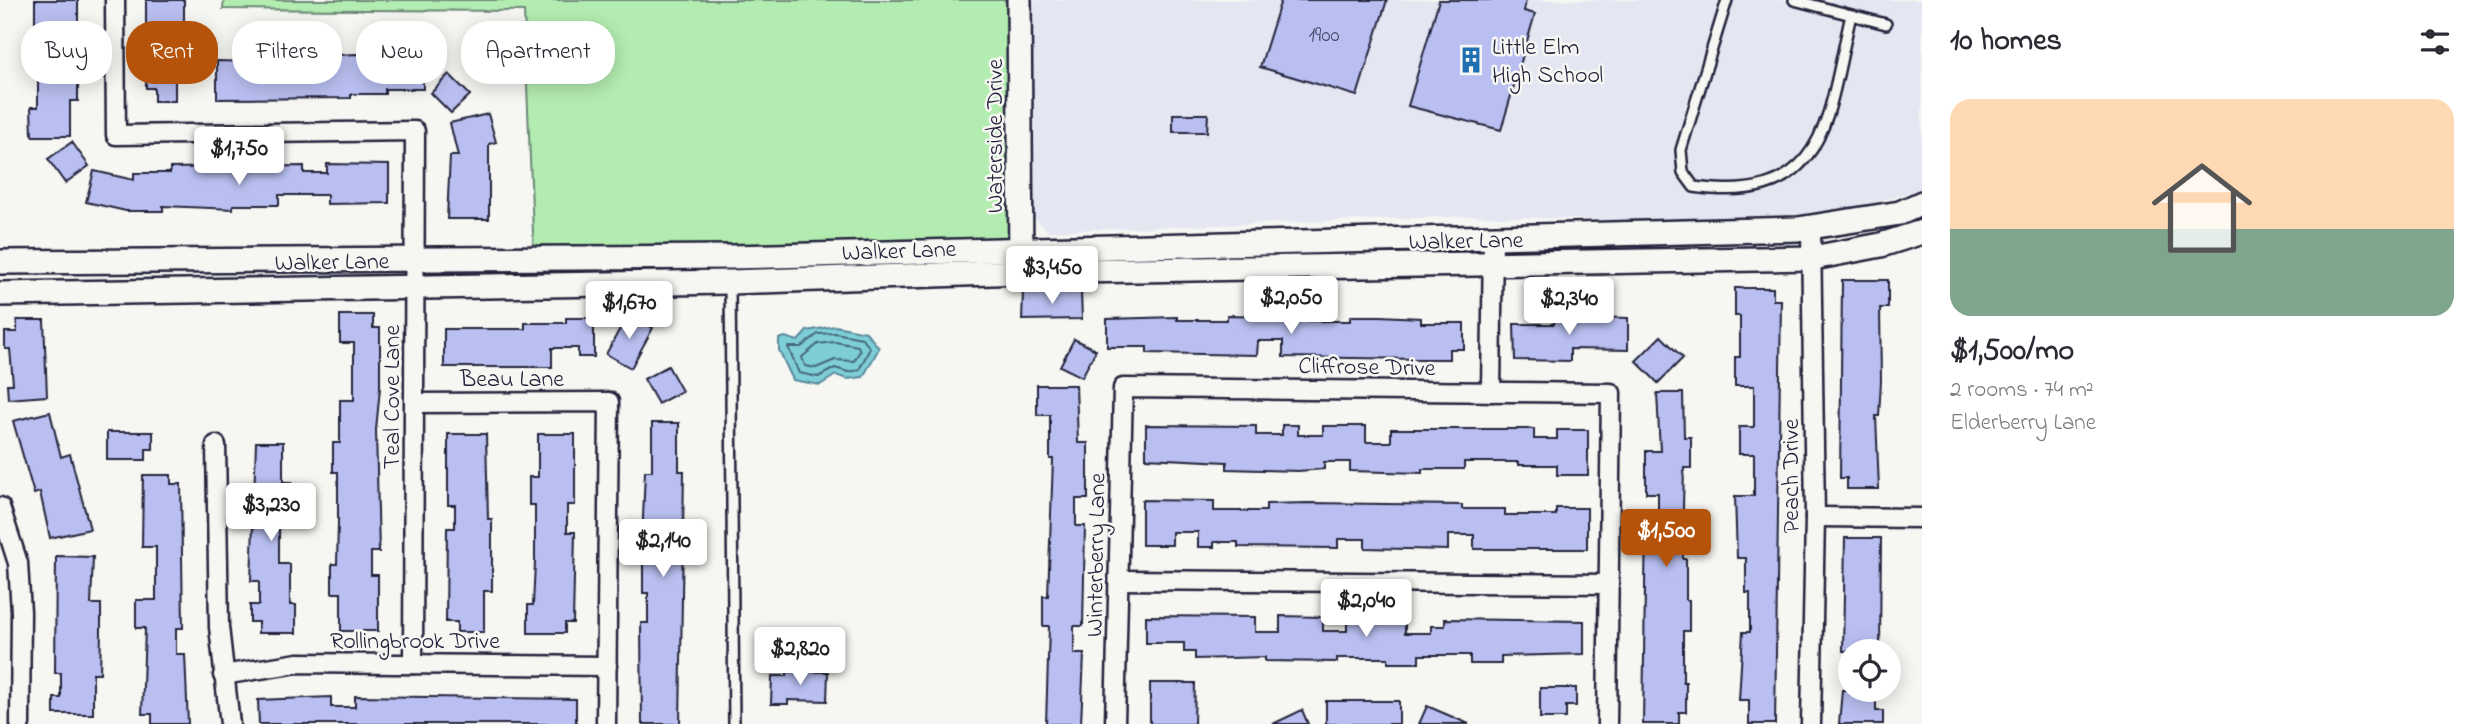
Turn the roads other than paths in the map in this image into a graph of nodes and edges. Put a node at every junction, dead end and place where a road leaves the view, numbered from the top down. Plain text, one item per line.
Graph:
1 (115, 0) edge
2 (1019, 0) edge
3 (1727, 0) edge
4 (1794, 0) edge
5 (1851, 15) junction
6 (1886, 24) dead end
7 (1922, 204) edge
8 (1811, 229) junction
9 (1922, 232) edge
10 (1493, 238) junction
11 (1021, 248) junction
12 (731, 257) junction
13 (1813, 258) junction
14 (109, 261) junction
15 (0, 262) edge
16 (1492, 266) junction
17 (416, 271) junction
18 (0, 272) edge
19 (1021, 272) junction
20 (730, 282) junction
21 (0, 294) edge
22 (1123, 387) joint
23 (1491, 392) junction
24 (415, 403) junction
25 (216, 446) dead end
26 (0, 507) edge
27 (1815, 517) junction
28 (1922, 518) edge
29 (1120, 580) junction
30 (1609, 584) junction
31 (413, 664) junction
32 (607, 666) junction
33 (223, 675) junction
34 (20, 724) edge
35 (230, 724) edge
36 (606, 724) edge
37 (734, 724) edge
38 (1115, 724) edge
39 (1607, 724) edge
40 (1811, 724) edge

1 - 17 street, Teal Cove Lane
2 - 11 street, Waterside Drive
3 - 5 lane
4 - 5 lane
5 - 6 lane
7 - 8 street, Walker Lane
8 - 10 street, Walker Lane
8 - 13 street, Peach Drive
9 - 13 street, Walker Lane
10 - 11 street, Walker Lane
10 - 16 street
11 - 12 street, Walker Lane
11 - 19 street, Waterside Drive
12 - 17 street, Walker Lane
12 - 20 street
13 - 16 street, Walker Lane
13 - 27 street, Peach Drive
14 - 15 street, Walker Lane
14 - 17 street, Walker Lane
14 - 18 street
16 - 19 street, Walker Lane
16 - 23 street
17 - 20 street, Walker Lane
17 - 21 street, Walker Lane
17 - 24 street, Teal Cove Lane
19 - 20 street, Walker Lane
20 - 37 lane
22 - 23 street, Cliffrose Drive
22 - 29 street, Winterberry Lane
23 - 30 street, Cliffrose Drive
24 - 31 street, Teal Cove Lane
24 - 32 street, Beau Lane
25 - 33 street
26 - 34 street
27 - 28 street
27 - 40 street, Peach Drive
29 - 30 street
29 - 38 street, Winterberry Lane
30 - 39 street
31 - 32 street, Rollingbrook Drive
31 - 33 street, Rollingbrook Drive
32 - 36 street
33 - 35 street

